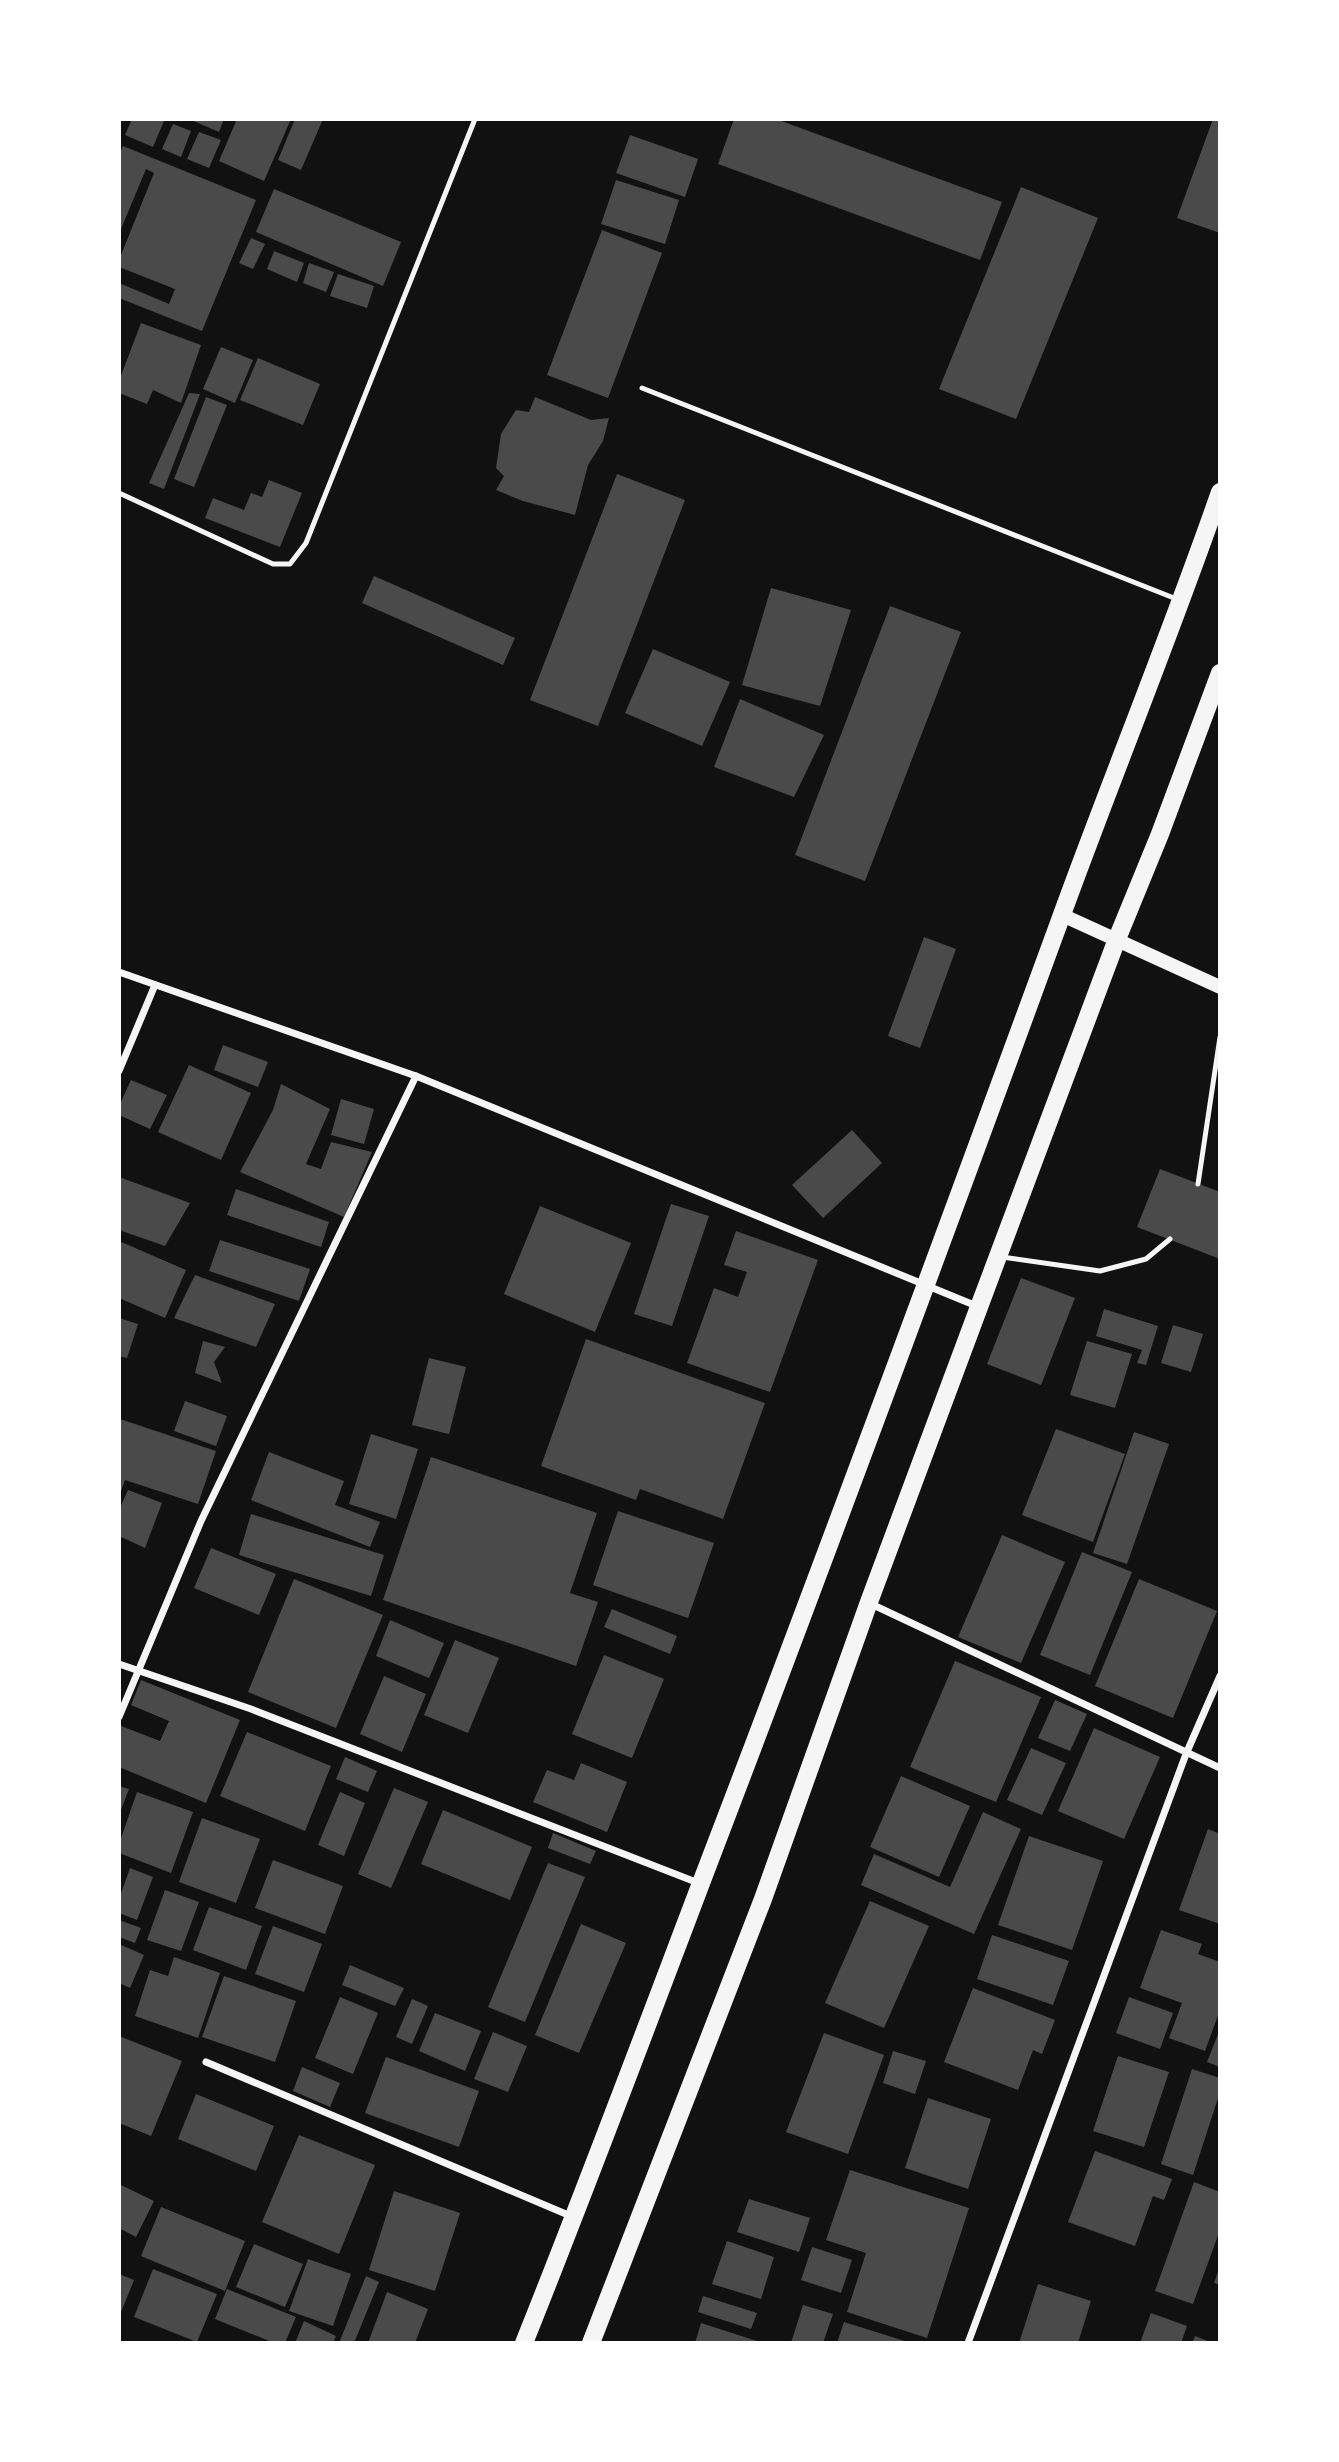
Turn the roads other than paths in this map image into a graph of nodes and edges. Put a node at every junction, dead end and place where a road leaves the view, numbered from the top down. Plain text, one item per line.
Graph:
1 (475, 119) edge
2 (642, 388) dead end
3 (1220, 492) edge
4 (119, 493) edge
5 (1182, 601) junction
6 (1220, 673) edge
7 (1062, 915) junction
8 (1117, 939) junction
9 (119, 972) edge
10 (155, 985) junction
11 (1220, 987) edge
12 (1220, 1037) edge
13 (119, 1071) edge
14 (416, 1076) junction
15 (1198, 1184) dead end
16 (1170, 1240) dead end
17 (999, 1257) junction
18 (927, 1285) junction
19 (979, 1307) junction
20 (869, 1602) junction
21 (119, 1664) edge
22 (140, 1670) junction
23 (1220, 1676) edge
24 (119, 1717) edge
25 (1186, 1754) junction
26 (1220, 1768) edge
27 (701, 1884) junction
28 (206, 2062) dead end
29 (574, 2217) junction
30 (524, 2343) edge
31 (591, 2343) edge
32 (968, 2343) edge

1 - 4 lane
2 - 5 lane
3 - 5 main road
5 - 7 main road
6 - 8 main road
7 - 8 main road
7 - 18 main road
8 - 11 main road
8 - 17 main road
9 - 10 street
10 - 13 street
10 - 14 street
12 - 15 lane
14 - 18 street
14 - 22 street
16 - 17 lane
17 - 19 main road
18 - 19 street
18 - 27 main road
19 - 20 main road
20 - 25 street
20 - 31 main road
21 - 22 street
22 - 24 street
22 - 27 street
23 - 25 street
25 - 26 street
25 - 32 street
27 - 29 main road
28 - 29 street
29 - 30 main road

